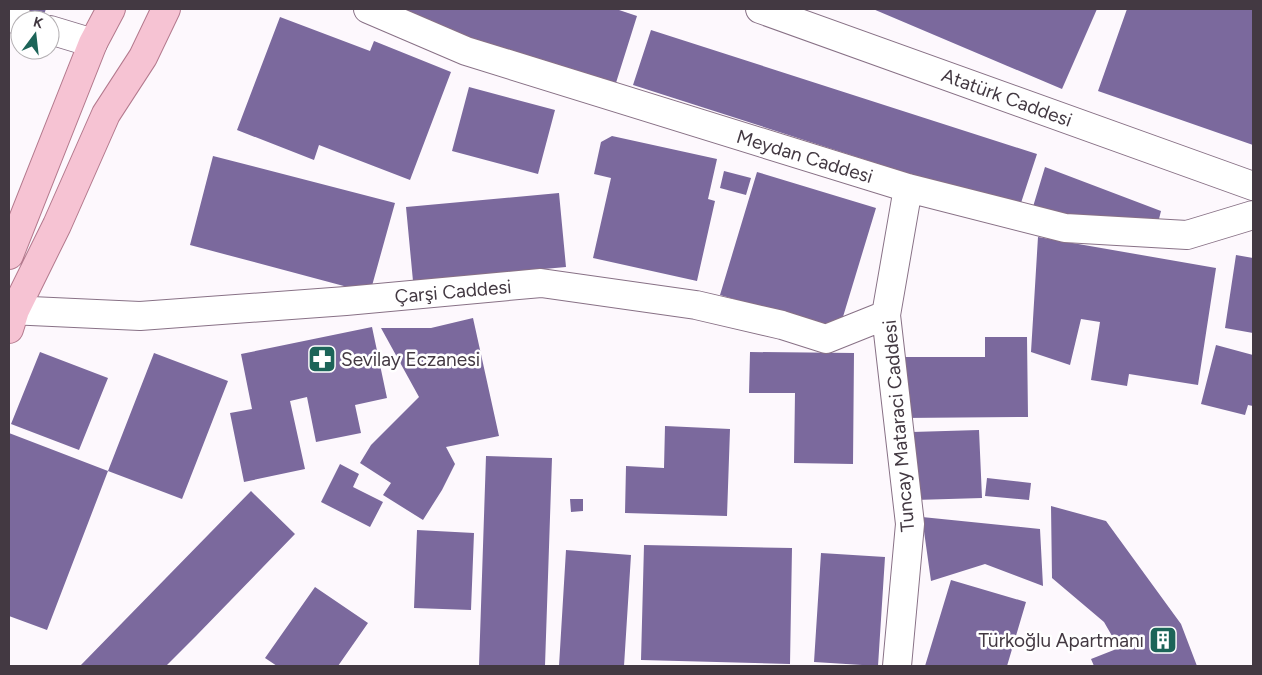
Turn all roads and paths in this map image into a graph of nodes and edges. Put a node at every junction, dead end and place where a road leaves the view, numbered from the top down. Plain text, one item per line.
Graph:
1 (111, 9) edge
2 (166, 9) edge
3 (368, 9) edge
4 (760, 9) edge
5 (60, 33) edge
6 (93, 43) junction
7 (1253, 186) edge
8 (908, 188) junction
9 (1253, 215) edge
10 (9, 255) edge
11 (886, 315) junction
12 (11, 317) edge
13 (897, 666) edge

1 - 6 main road
2 - 12 main road
3 - 8 street, Meydan Caddesi
4 - 7 street, Atatürk Caddesi
5 - 6 street
6 - 10 main road
8 - 9 street, Meydan Caddesi
8 - 11 street, Tuncay Mataraci Caddesi
11 - 12 street, Çarşi Caddesi
11 - 13 street, Tuncay Mataraci Caddesi

